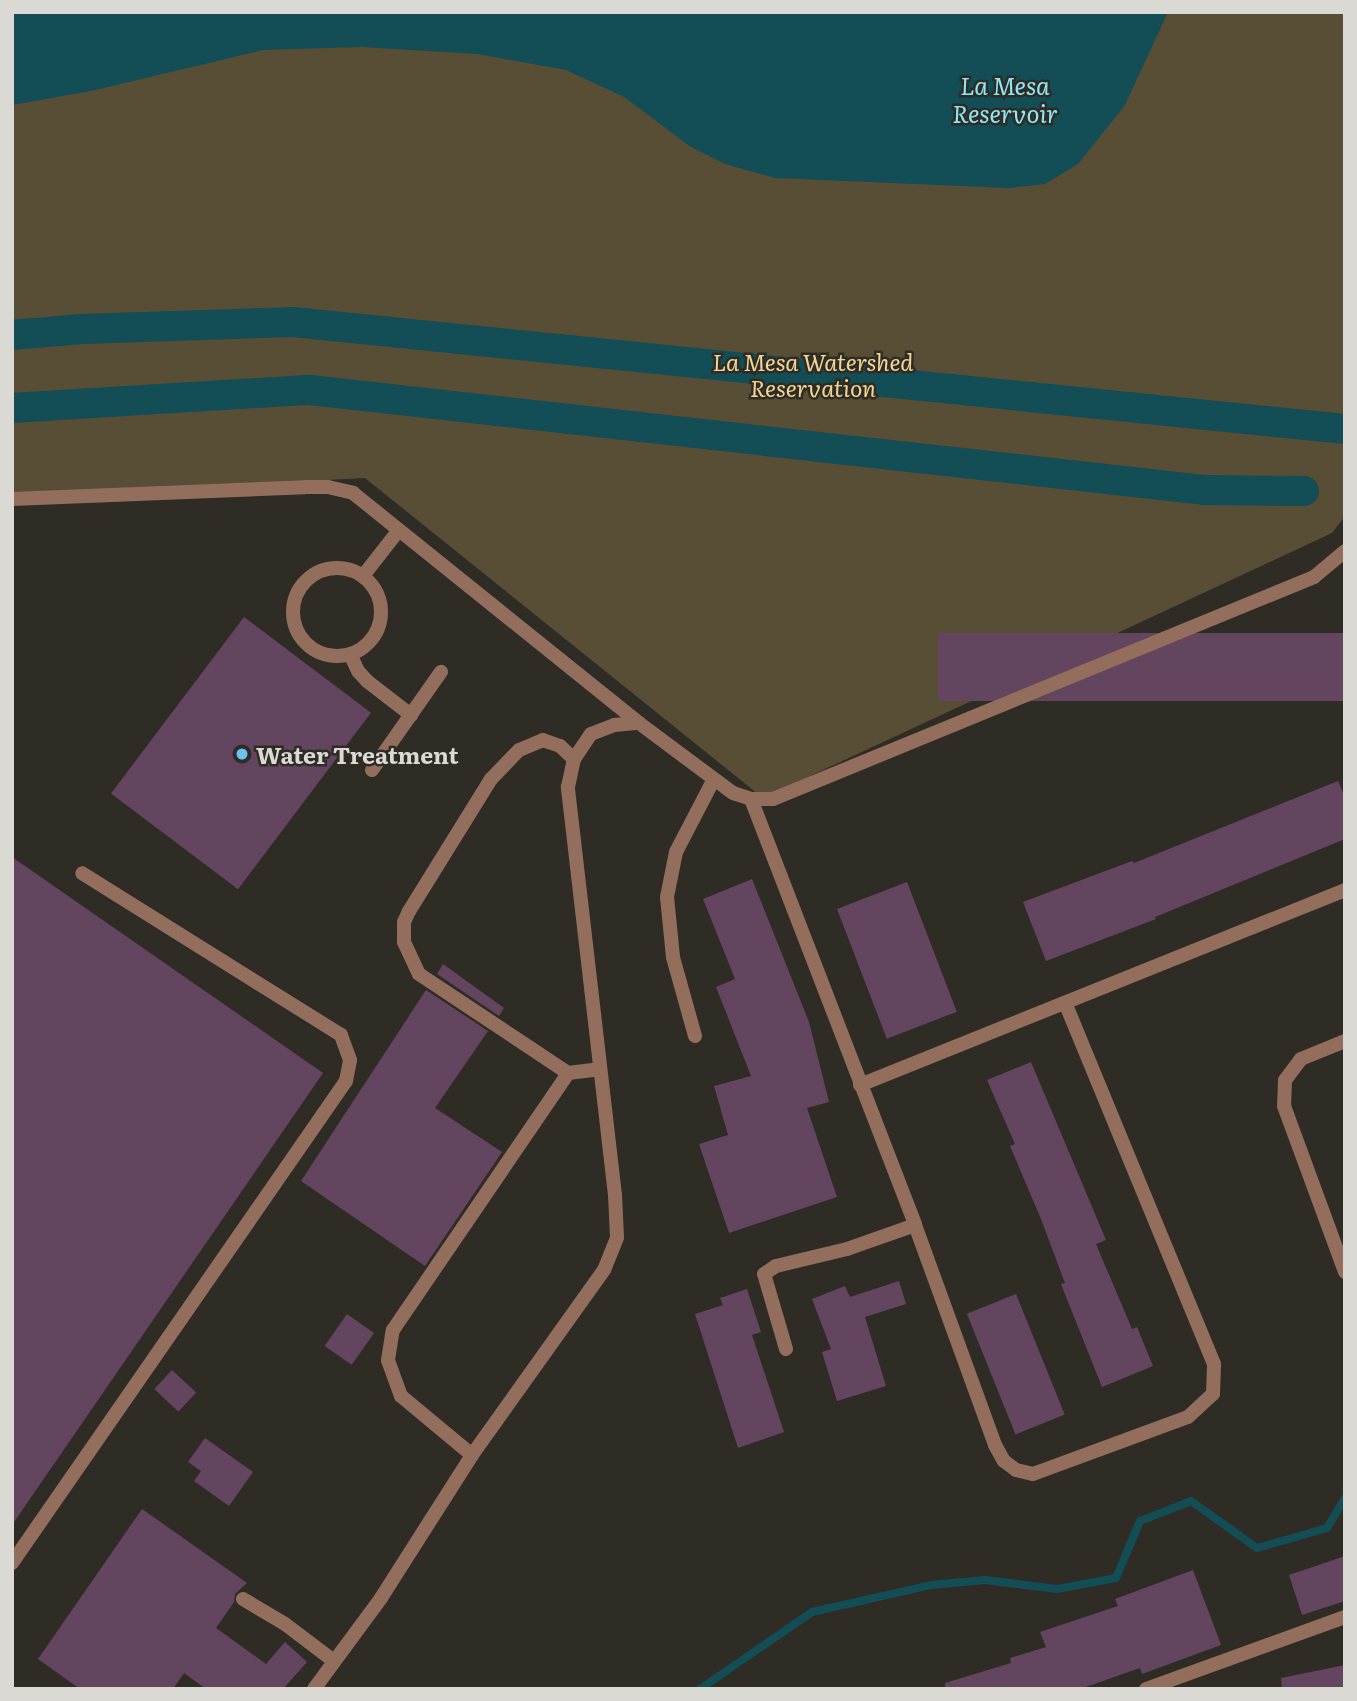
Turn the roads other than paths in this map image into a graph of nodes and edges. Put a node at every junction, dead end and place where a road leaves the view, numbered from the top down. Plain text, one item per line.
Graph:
1 (12, 499) edge
2 (399, 530) junction
3 (1345, 551) edge
4 (363, 576) junction
5 (351, 656) junction
6 (441, 671) dead end
7 (411, 715) junction
8 (639, 723) junction
9 (574, 759) junction
10 (372, 770) dead end
11 (714, 779) junction
12 (751, 799) junction
13 (82, 873) dead end
14 (1345, 890) edge
15 (1065, 1003) junction
16 (695, 1036) dead end
17 (1345, 1041) edge
18 (599, 1069) junction
19 (568, 1073) junction
20 (860, 1085) junction
21 (915, 1225) junction
22 (1345, 1272) edge
23 (786, 1349) dead end
24 (472, 1455) junction
25 (12, 1563) edge
26 (243, 1599) dead end
27 (1345, 1617) edge
28 (334, 1661) junction
29 (314, 1689) edge
30 (1146, 1689) edge

1 - 2 street
2 - 4 street
2 - 8 street
3 - 12 street
4 - 5 street
4 - 5 street
5 - 7 street
6 - 7 street
7 - 10 street
8 - 9 street
8 - 11 street
9 - 18 street
9 - 19 street
11 - 12 street
11 - 16 street
12 - 20 street
13 - 25 street
14 - 15 street
15 - 20 street
15 - 21 street
17 - 22 street
18 - 19 street
18 - 24 street
19 - 24 street
20 - 21 street
21 - 23 street
24 - 28 street
26 - 28 street
27 - 30 street
28 - 29 street

